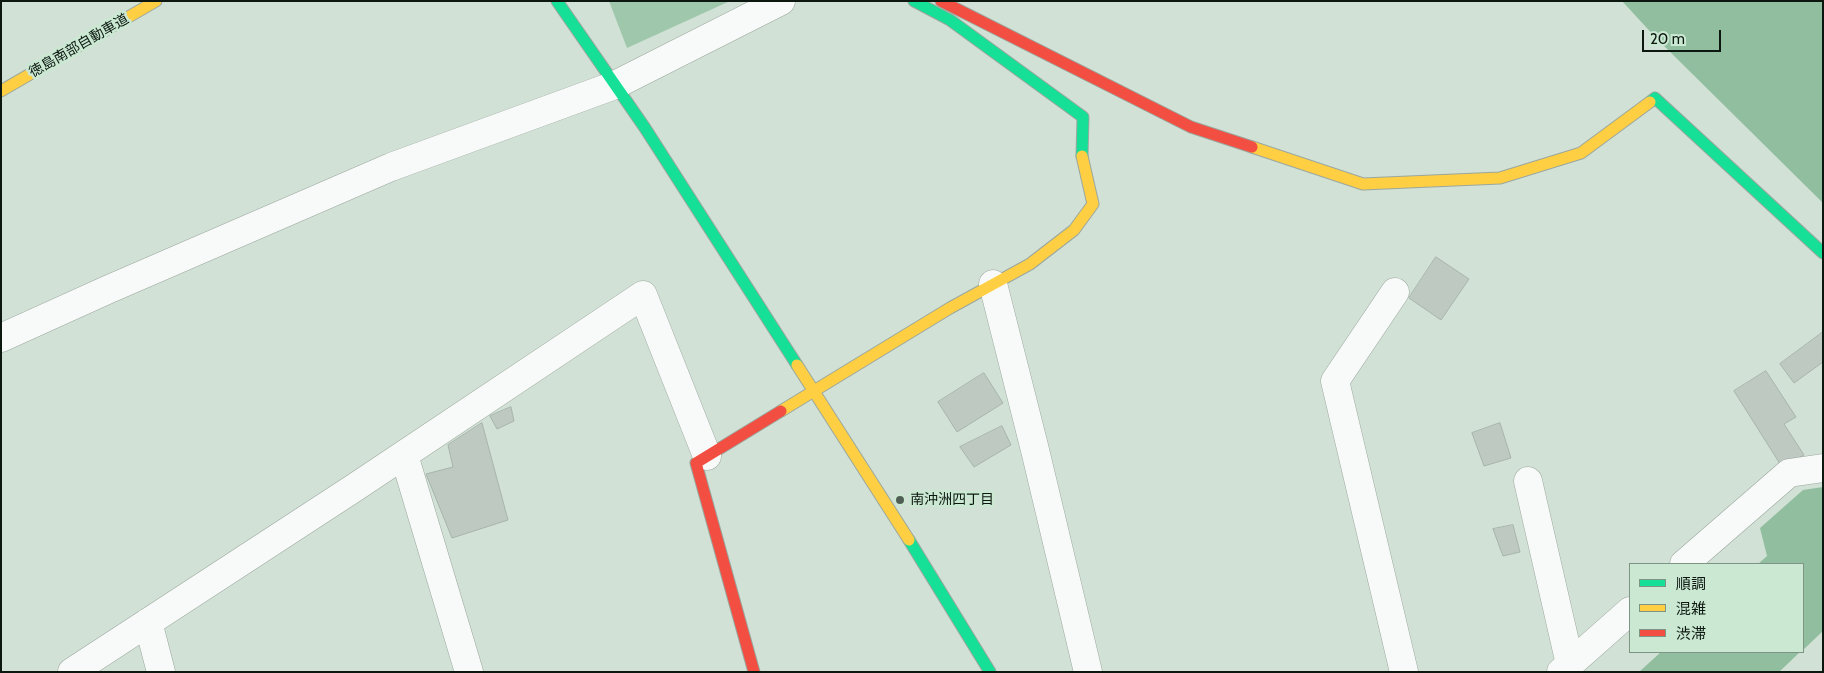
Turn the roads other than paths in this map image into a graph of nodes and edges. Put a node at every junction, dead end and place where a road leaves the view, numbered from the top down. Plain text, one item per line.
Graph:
1 (156, 1) edge
2 (557, 1) edge
3 (781, 1) edge
4 (914, 1) edge
5 (941, 1) edge
6 (615, 85) junction
7 (1, 91) edge
8 (1823, 253) edge
9 (993, 284) junction
10 (1395, 292) dead end
11 (1, 338) edge
12 (813, 390) junction
13 (404, 455) junction
14 (707, 456) junction
15 (1823, 468) edge
16 (1528, 481) dead end
17 (1685, 563) edge
18 (1629, 612) edge
19 (148, 622) junction
20 (1566, 668) edge
21 (72, 672) edge
22 (161, 672) edge
23 (469, 672) edge
24 (754, 672) edge
25 (990, 672) edge
26 (1088, 672) edge
27 (1404, 672) edge

1 - 7 main road, 徳島南部自動車道
2 - 6 main road
3 - 6 street
4 - 9 main road
5 - 8 main road
6 - 11 street
6 - 12 main road
9 - 12 main road
9 - 26 street
10 - 27 street
12 - 14 main road
12 - 25 main road
13 - 14 street
13 - 19 street
13 - 23 street
14 - 24 main road
15 - 17 street
16 - 20 street
18 - 20 street
19 - 21 street
19 - 22 street

